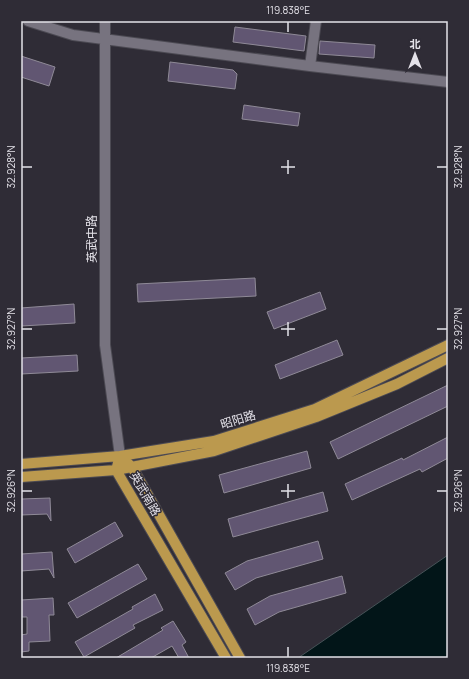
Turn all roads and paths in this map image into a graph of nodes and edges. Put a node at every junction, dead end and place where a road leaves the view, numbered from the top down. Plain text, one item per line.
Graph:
1 (28, 21) edge
2 (105, 21) edge
3 (316, 21) edge
4 (105, 39) junction
5 (310, 66) junction
6 (448, 82) edge
7 (448, 345) edge
8 (448, 358) edge
9 (120, 456) junction
10 (21, 464) edge
11 (132, 467) junction
12 (116, 470) junction
13 (21, 477) edge
14 (226, 658) edge
15 (240, 658) edge

1 - 4 street
2 - 4 street, 英武中路
3 - 5 street
4 - 5 street
4 - 9 street, 英武中路
5 - 6 street
7 - 9 main road, 昭阳路
8 - 11 main road, 昭阳路
9 - 10 main road, 昭阳路
9 - 11 main road, 英武南路
9 - 12 main road, 英武南路
11 - 12 main road, 昭阳路
11 - 15 main road, 英武南路
12 - 13 main road, 昭阳路
12 - 14 main road, 英武南路

